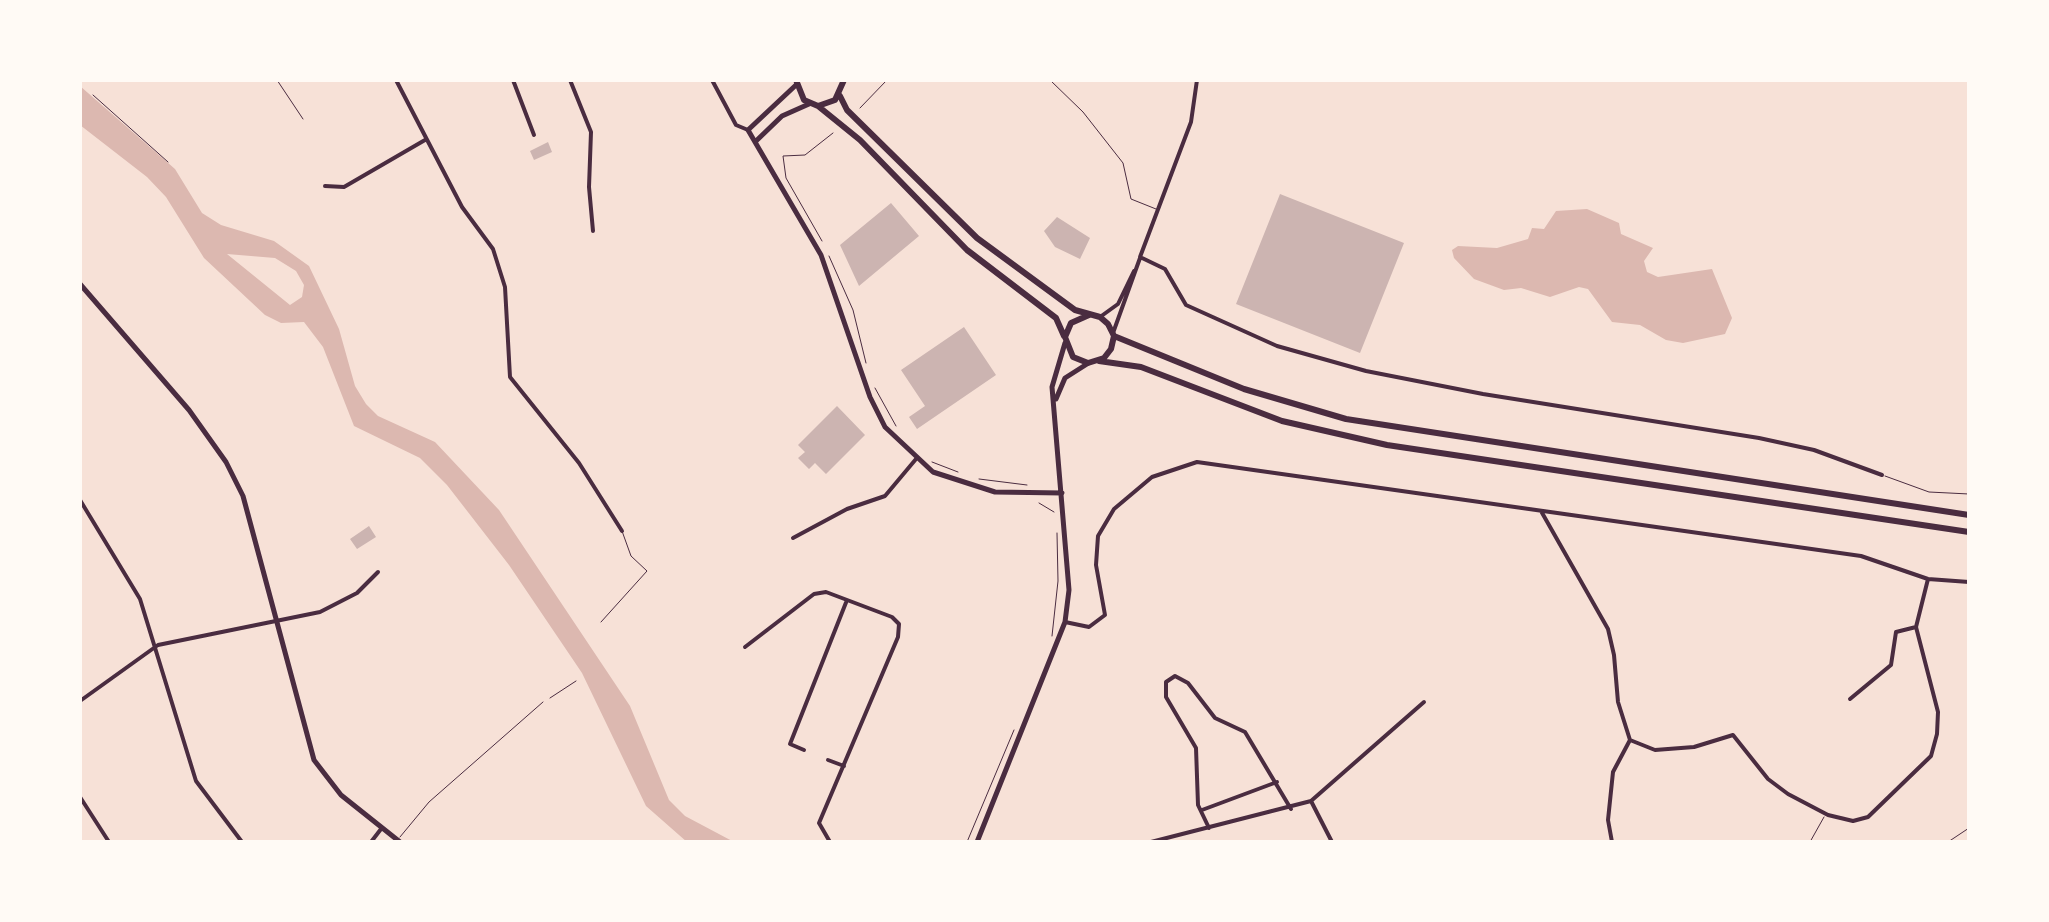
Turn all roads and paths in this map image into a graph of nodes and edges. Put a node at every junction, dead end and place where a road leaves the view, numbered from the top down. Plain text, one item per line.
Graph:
1 (278, 80) edge
2 (396, 80) edge
3 (512, 80) edge
4 (570, 80) edge
5 (712, 80) edge
6 (844, 80) edge
7 (887, 80) edge
8 (1050, 80) edge
9 (1198, 80) edge
10 (796, 83) edge
11 (93, 96) dead end
12 (840, 96) junction
13 (814, 105) junction
14 (858, 110) dead end
15 (302, 119) dead end
16 (748, 130) junction
17 (837, 130) dead end
18 (534, 135) dead end
19 (425, 140) junction
20 (755, 142) junction
21 (168, 162) dead end
22 (325, 186) dead end
23 (1158, 210) junction
24 (593, 230) dead end
25 (1140, 258) junction
26 (80, 284) edge
27 (1089, 314) junction
28 (1100, 317) junction
29 (1113, 335) junction
30 (1065, 340) junction
31 (1099, 361) junction
32 (1088, 363) junction
33 (869, 373) dead end
34 (875, 388) dead end
35 (1054, 407) junction
36 (898, 430) dead end
37 (916, 459) junction
38 (931, 461) dead end
39 (959, 472) dead end
40 (1882, 475) joint
41 (974, 478) dead end
42 (1062, 493) junction
43 (1969, 494) edge
44 (1037, 495) junction
45 (80, 500) edge
46 (1541, 512) junction
47 (1969, 515) edge
48 (1056, 516) dead end
49 (622, 531) joint
50 (1057, 532) dead end
51 (1969, 532) edge
52 (793, 538) dead end
53 (378, 572) dead end
54 (1928, 578) junction
55 (1969, 582) edge
56 (847, 600) junction
57 (601, 622) dead end
58 (1065, 622) junction
59 (274, 623) junction
60 (1916, 626) junction
61 (158, 645) junction
62 (1049, 647) dead end
63 (745, 648) dead end
64 (576, 681) dead end
65 (1850, 699) dead end
66 (80, 701) edge
67 (543, 702) joint
68 (1424, 702) dead end
69 (1016, 724) dead end
70 (1630, 740) junction
71 (804, 750) dead end
72 (828, 760) dead end
73 (844, 766) junction
74 (1277, 782) junction
75 (80, 798) edge
76 (1310, 801) junction
77 (1290, 808) junction
78 (1201, 810) junction
79 (1826, 814) junction
80 (1209, 828) junction
81 (1969, 828) edge
82 (381, 829) junction
83 (107, 841) edge
84 (398, 841) edge
85 (242, 842) edge
86 (372, 842) edge
87 (830, 842) edge
88 (966, 842) edge
89 (977, 842) edge
90 (1151, 842) edge
91 (1332, 842) edge
92 (1612, 842) edge
93 (1810, 842) edge
94 (1948, 842) edge

1 - 15 lane
2 - 19 street
3 - 18 street
4 - 24 street
5 - 16 street
6 - 12 main road
7 - 14 path
8 - 23 lane
9 - 23 street
10 - 13 main road
10 - 16 street
11 - 21 path
12 - 13 main road
12 - 27 main road
13 - 20 street
13 - 30 main road
16 - 20 street
17 - 33 path
19 - 22 street
19 - 49 street
20 - 37 street
23 - 25 street
25 - 28 street
25 - 29 street
25 - 40 street
26 - 59 street
27 - 28 main road
27 - 30 main road
28 - 29 main road
29 - 31 main road
29 - 47 main road
30 - 32 main road
30 - 35 street
31 - 32 main road
31 - 51 main road
32 - 35 street
34 - 36 path
35 - 42 street
37 - 44 street
37 - 52 street
38 - 39 path
40 - 43 lane
41 - 44 path
42 - 44 street
42 - 58 street
44 - 48 path
45 - 61 street
46 - 54 street
46 - 58 street
46 - 70 street
49 - 57 lane
50 - 62 path
53 - 59 street
54 - 55 street
54 - 60 street
56 - 63 street
56 - 71 street
56 - 73 street
58 - 89 street
59 - 61 street
59 - 82 street
60 - 65 street
60 - 79 street
61 - 66 street
61 - 85 street
64 - 67 path
67 - 84 lane
68 - 76 street
69 - 88 path
70 - 79 street
70 - 92 street
72 - 73 street
73 - 87 street
74 - 77 street
74 - 78 street
74 - 78 street
75 - 83 street
76 - 77 street
76 - 91 street
77 - 80 street
78 - 80 street
79 - 93 lane
80 - 90 street
81 - 94 path
82 - 84 street
82 - 86 street

